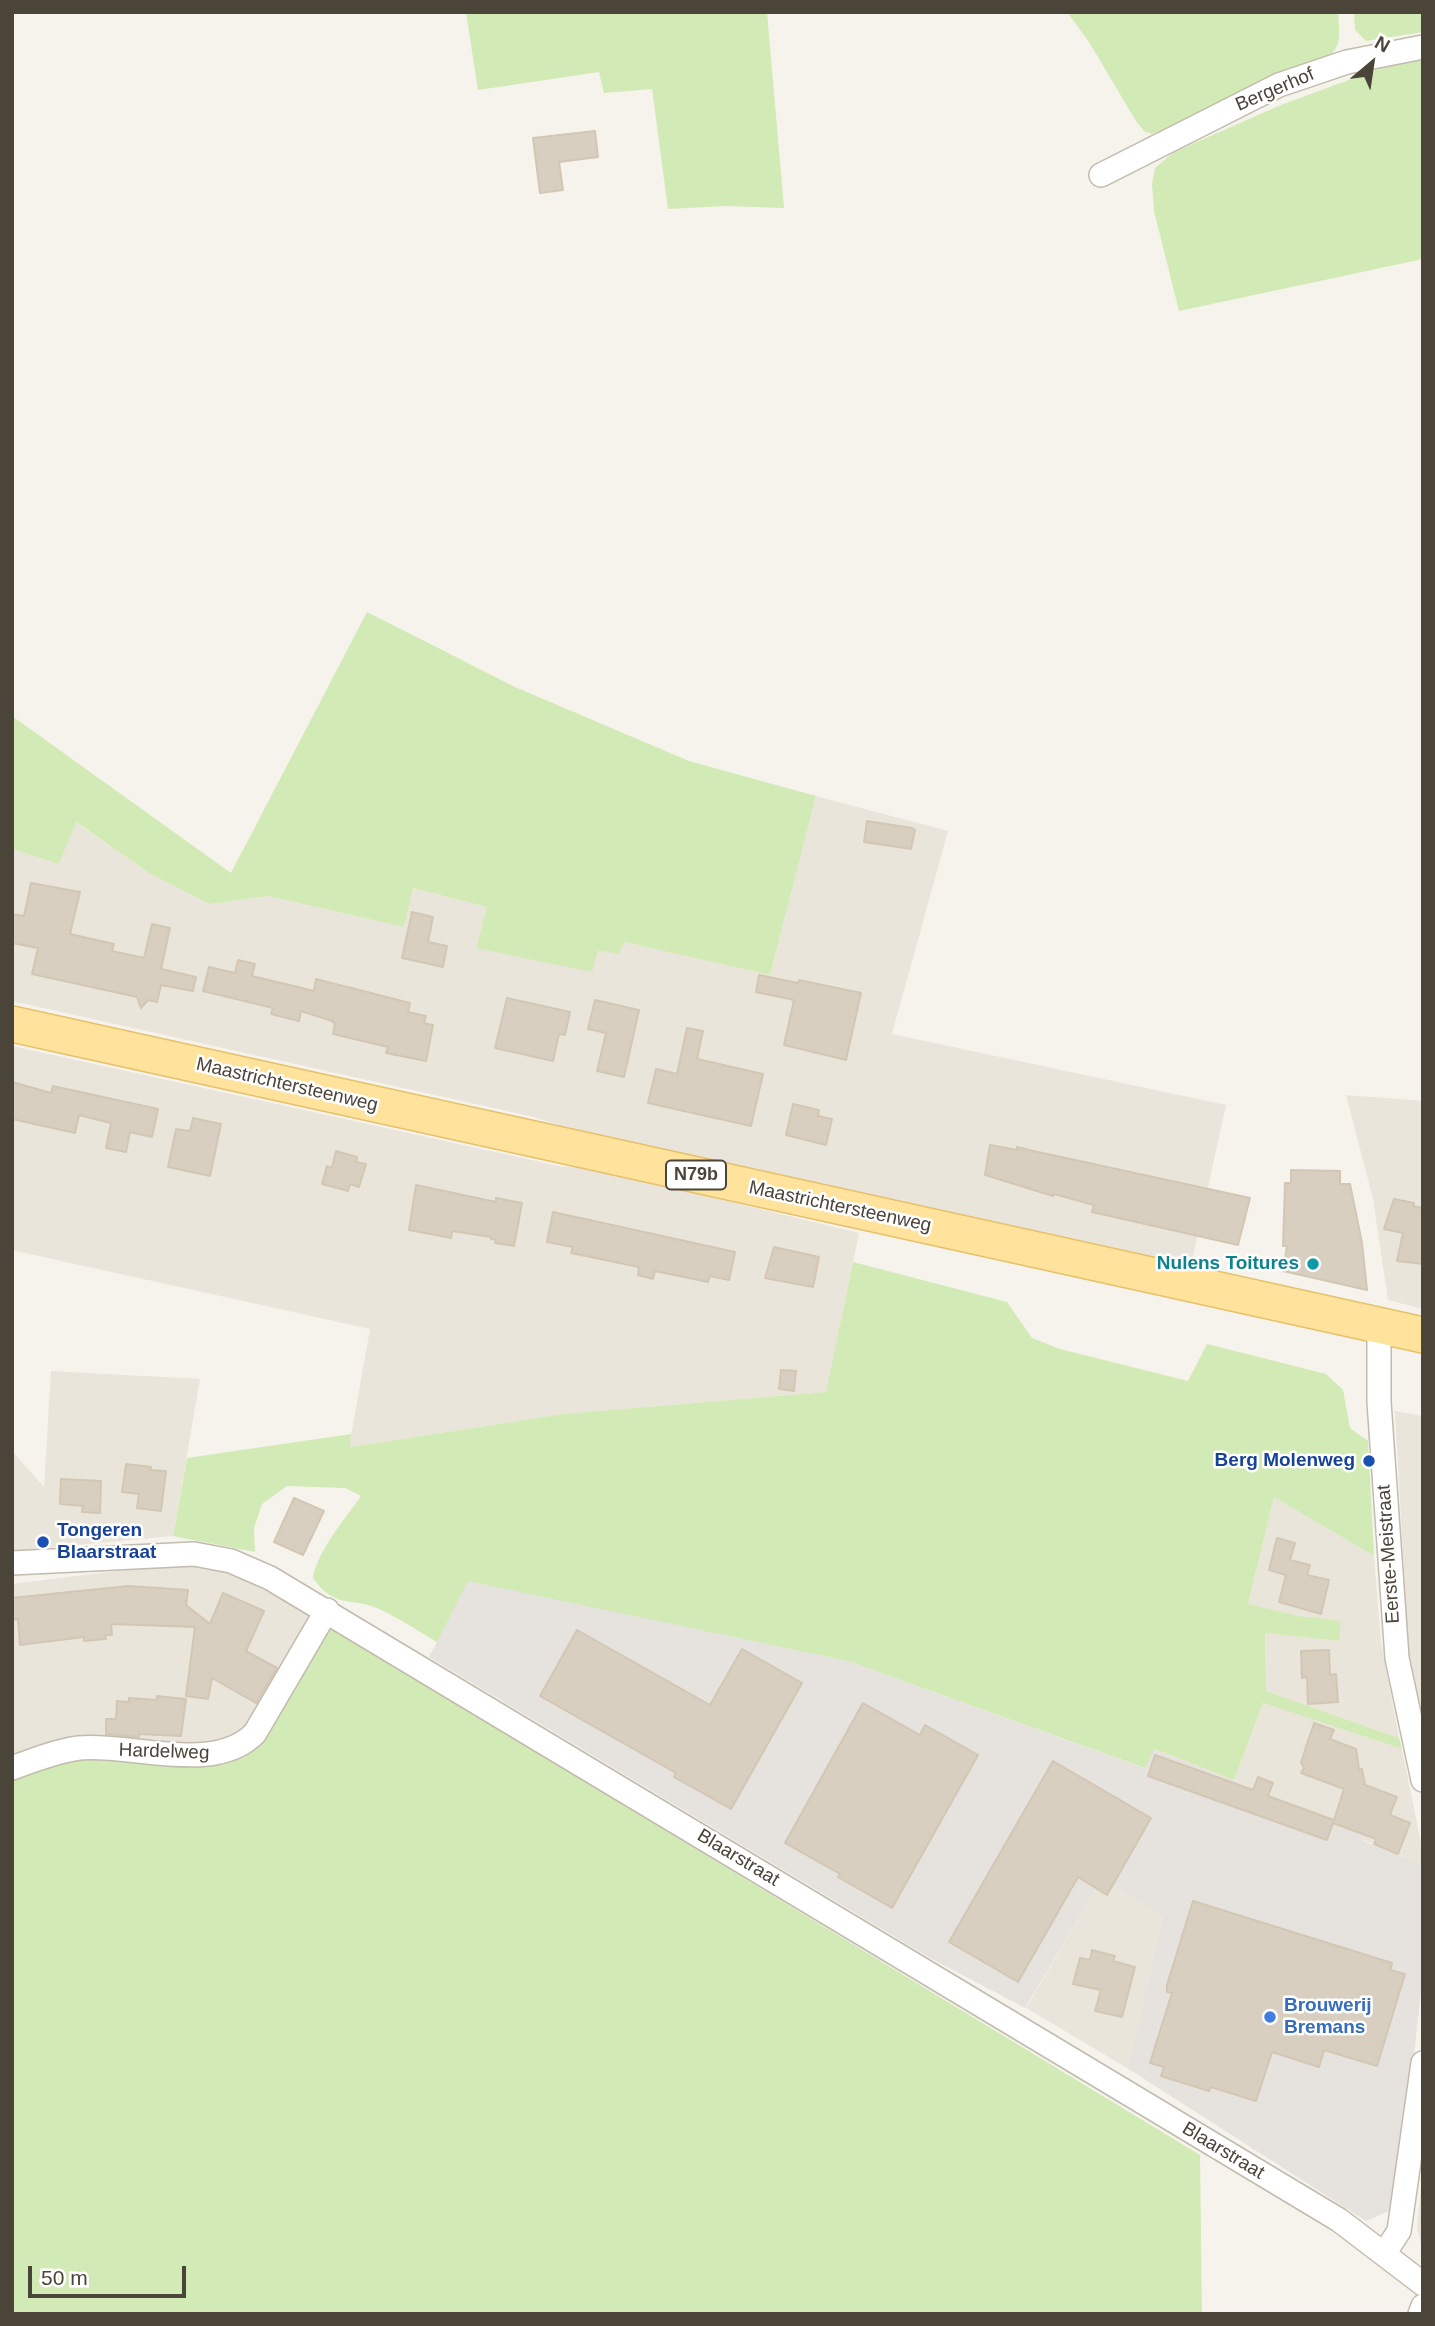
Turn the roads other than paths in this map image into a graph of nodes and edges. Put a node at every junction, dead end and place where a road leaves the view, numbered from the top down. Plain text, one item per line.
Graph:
1 (1423, 47) edge
2 (1101, 175) dead end
3 (12, 1024) edge
4 (1379, 1325) junction
5 (1423, 1335) edge
6 (12, 1563) edge
7 (327, 1610) junction
8 (12, 1768) edge
9 (1423, 1780) edge
10 (1423, 2063) edge
11 (1420, 2110) edge
12 (1384, 2254) junction
13 (1423, 2284) edge
14 (1423, 2306) edge
15 (1420, 2314) edge

1 - 2 street, Bergerhof
3 - 4 main road, Maastrichtersteenweg / N79b
4 - 5 main road, Maastrichtersteenweg
4 - 9 street, Eerste-Meistraat
6 - 7 street, Blaarstraat
7 - 8 street, Hardelweg
7 - 12 street, Blaarstraat
10 - 11 street
11 - 12 street
12 - 13 street, Blaarstraat
14 - 15 street

